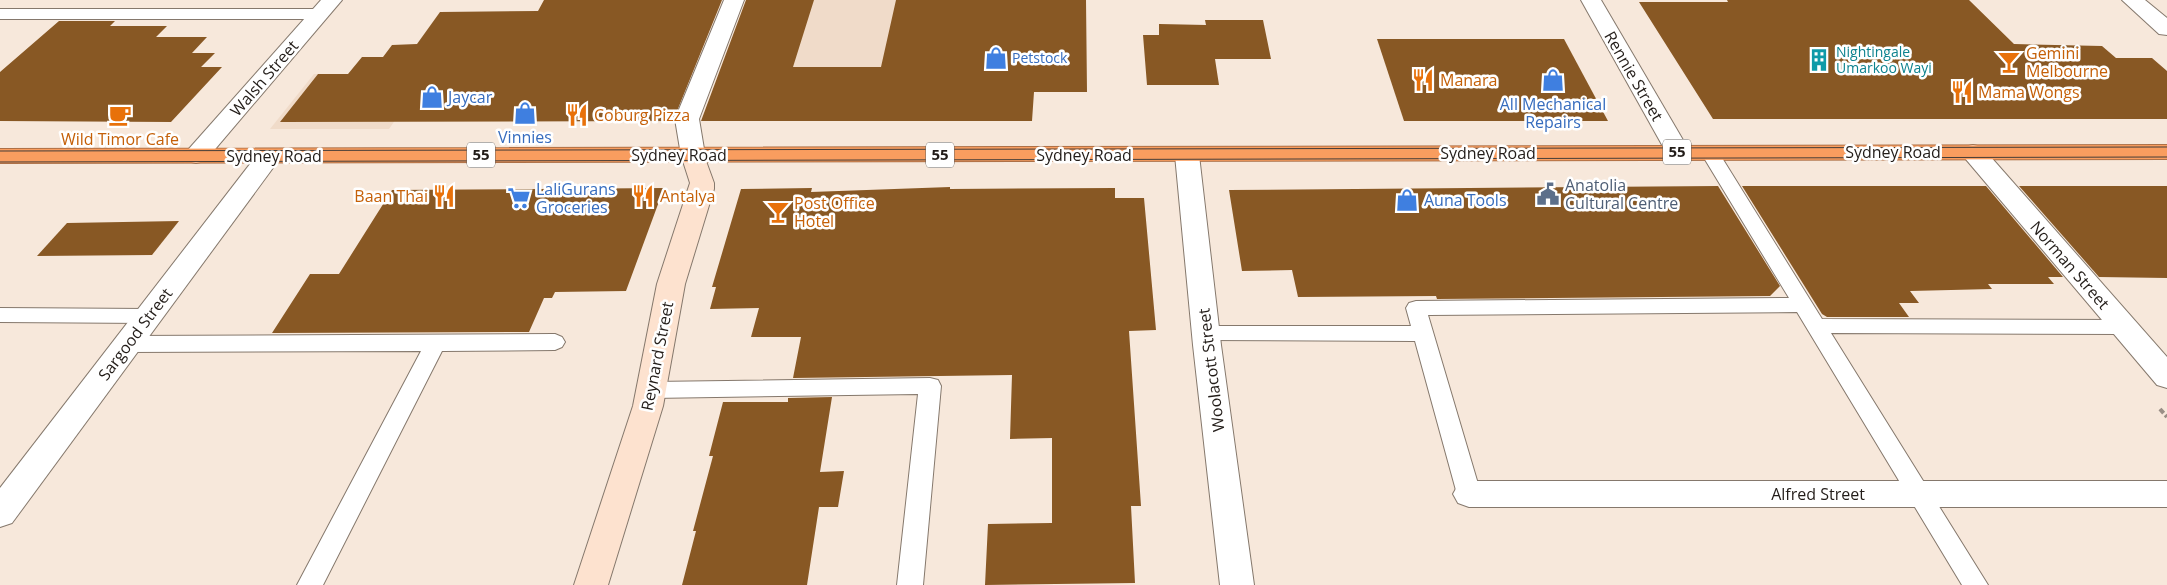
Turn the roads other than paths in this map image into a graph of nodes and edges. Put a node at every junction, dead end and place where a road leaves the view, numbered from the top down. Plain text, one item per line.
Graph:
1 (734, 0) edge
2 (1591, 0) edge
3 (2132, 0) edge
4 (326, 7) edge
5 (0, 14) edge
6 (2167, 29) edge
7 (1678, 152) junction
8 (1973, 152) junction
9 (2167, 152) edge
10 (1710, 153) junction
11 (693, 155) junction
12 (1186, 155) junction
13 (0, 156) edge
14 (196, 156) junction
15 (270, 156) junction
16 (1803, 306) junction
17 (0, 315) edge
18 (148, 316) junction
19 (1816, 326) junction
20 (2124, 327) junction
21 (1206, 333) junction
22 (1423, 334) junction
23 (555, 342) dead end
24 (435, 343) junction
25 (128, 344) junction
26 (2158, 356) edge
27 (2167, 377) edge
28 (652, 390) junction
29 (1469, 494) joint
30 (1919, 494) junction
31 (2167, 494) edge
32 (0, 513) edge
33 (310, 585) edge
34 (591, 585) edge
35 (910, 585) edge
36 (1237, 585) edge
37 (1976, 585) edge

1 - 11 street
2 - 7 street, Rennie Street
3 - 6 street
4 - 5 lane
4 - 14 street, Walsh Street
7 - 10 highway, Sydney Road / 55
7 - 12 highway, Sydney Road / 55
8 - 9 highway, Sydney Road / 55
8 - 10 highway, Sydney Road / 55
8 - 20 street, Norman Street
10 - 16 lane
11 - 12 highway, Sydney Road / 55
11 - 15 highway, Sydney Road / 55
11 - 28 street, Reynard Street
12 - 21 street, Woolacott Street
13 - 14 highway, Sydney Road / 55
14 - 15 highway, Sydney Road / 55
15 - 18 street, Sargood Street
16 - 19 lane
16 - 22 lane
17 - 18 lane
18 - 25 street, Sargood Street
19 - 20 lane
19 - 30 lane
20 - 26 street, Norman Street
21 - 22 lane
21 - 36 street, Woolacott Street
22 - 29 lane
23 - 24 lane
24 - 25 lane
24 - 33 lane
25 - 32 street, Sargood Street
26 - 27 street, Norman Street
28 - 34 street, Reynard Street
28 - 35 lane
29 - 30 street, Alfred Street
30 - 31 street, Alfred Street
30 - 37 lane

